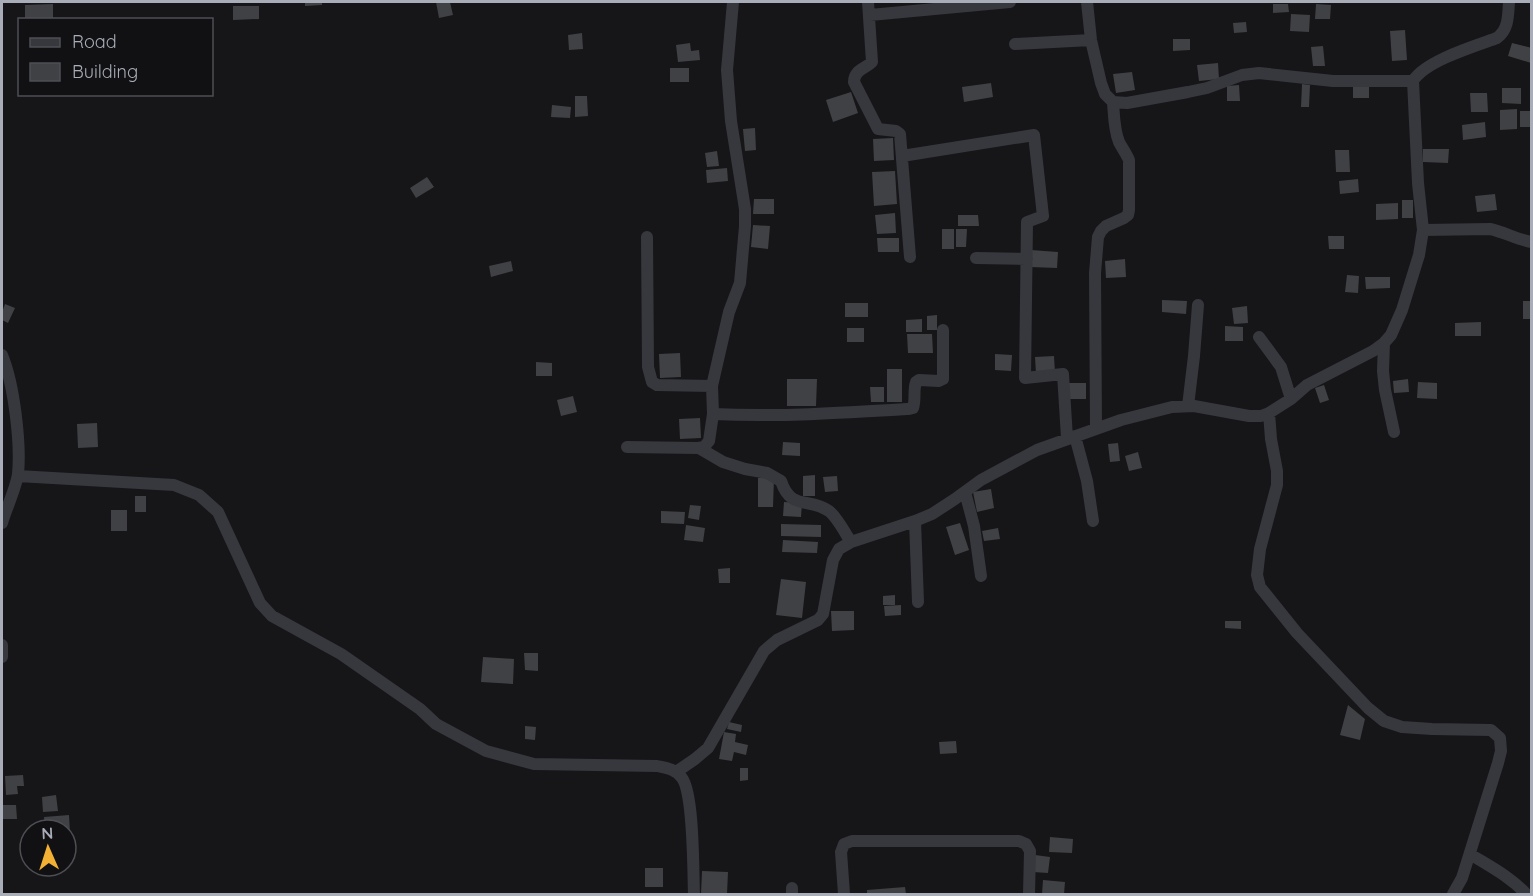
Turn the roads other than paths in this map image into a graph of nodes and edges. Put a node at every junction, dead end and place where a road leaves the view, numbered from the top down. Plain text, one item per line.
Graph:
1 (733, 2) edge
2 (868, 2) edge
3 (1010, 2) edge
4 (1087, 2) edge
5 (1509, 2) edge
6 (870, 15) junction
7 (1091, 40) junction
8 (1015, 44) dead end
9 (1413, 81) junction
10 (1113, 102) junction
11 (902, 156) junction
12 (1423, 230) junction
13 (647, 237) dead end
14 (1532, 242) edge
15 (910, 257) dead end
16 (976, 258) dead end
17 (1027, 259) junction
18 (1198, 305) dead end
19 (943, 330) dead end
20 (1258, 337) dead end
21 (1384, 342) junction
22 (2, 355) edge
23 (712, 386) junction
24 (1291, 399) junction
25 (1188, 406) junction
26 (1269, 413) junction
27 (713, 414) junction
28 (1096, 428) junction
29 (1394, 432) dead end
30 (1071, 437) junction
31 (627, 447) dead end
32 (699, 448) junction
33 (18, 476) junction
34 (965, 492) junction
35 (915, 521) junction
36 (1094, 521) dead end
37 (2, 522) edge
38 (851, 542) junction
39 (981, 576) dead end
40 (918, 602) dead end
41 (2, 645) edge
42 (2, 657) edge
43 (676, 772) junction
44 (1470, 854) junction
45 (694, 894) edge
46 (844, 894) edge
47 (1029, 894) edge
48 (1453, 894) edge
49 (1526, 894) edge

1 - 23 street
2 - 6 street
3 - 6 street
4 - 7 street
5 - 9 street
6 - 11 street
7 - 8 street
7 - 10 street
9 - 10 street
9 - 12 street
10 - 28 street
11 - 15 street
11 - 17 street
12 - 14 street
12 - 21 street
13 - 23 street
16 - 17 street
17 - 30 street
18 - 25 street
19 - 27 street
20 - 24 street
21 - 24 street
21 - 29 street
22 - 33 street
23 - 27 street
24 - 26 street
25 - 26 street
25 - 28 street
26 - 44 street
27 - 32 street
28 - 30 street
30 - 34 street
30 - 36 street
31 - 32 street
32 - 38 street
33 - 37 street
33 - 43 street
34 - 35 street
34 - 39 street
35 - 38 street
35 - 40 street
38 - 43 street
41 - 42 street
43 - 45 street
44 - 48 street
44 - 49 street
46 - 47 street

